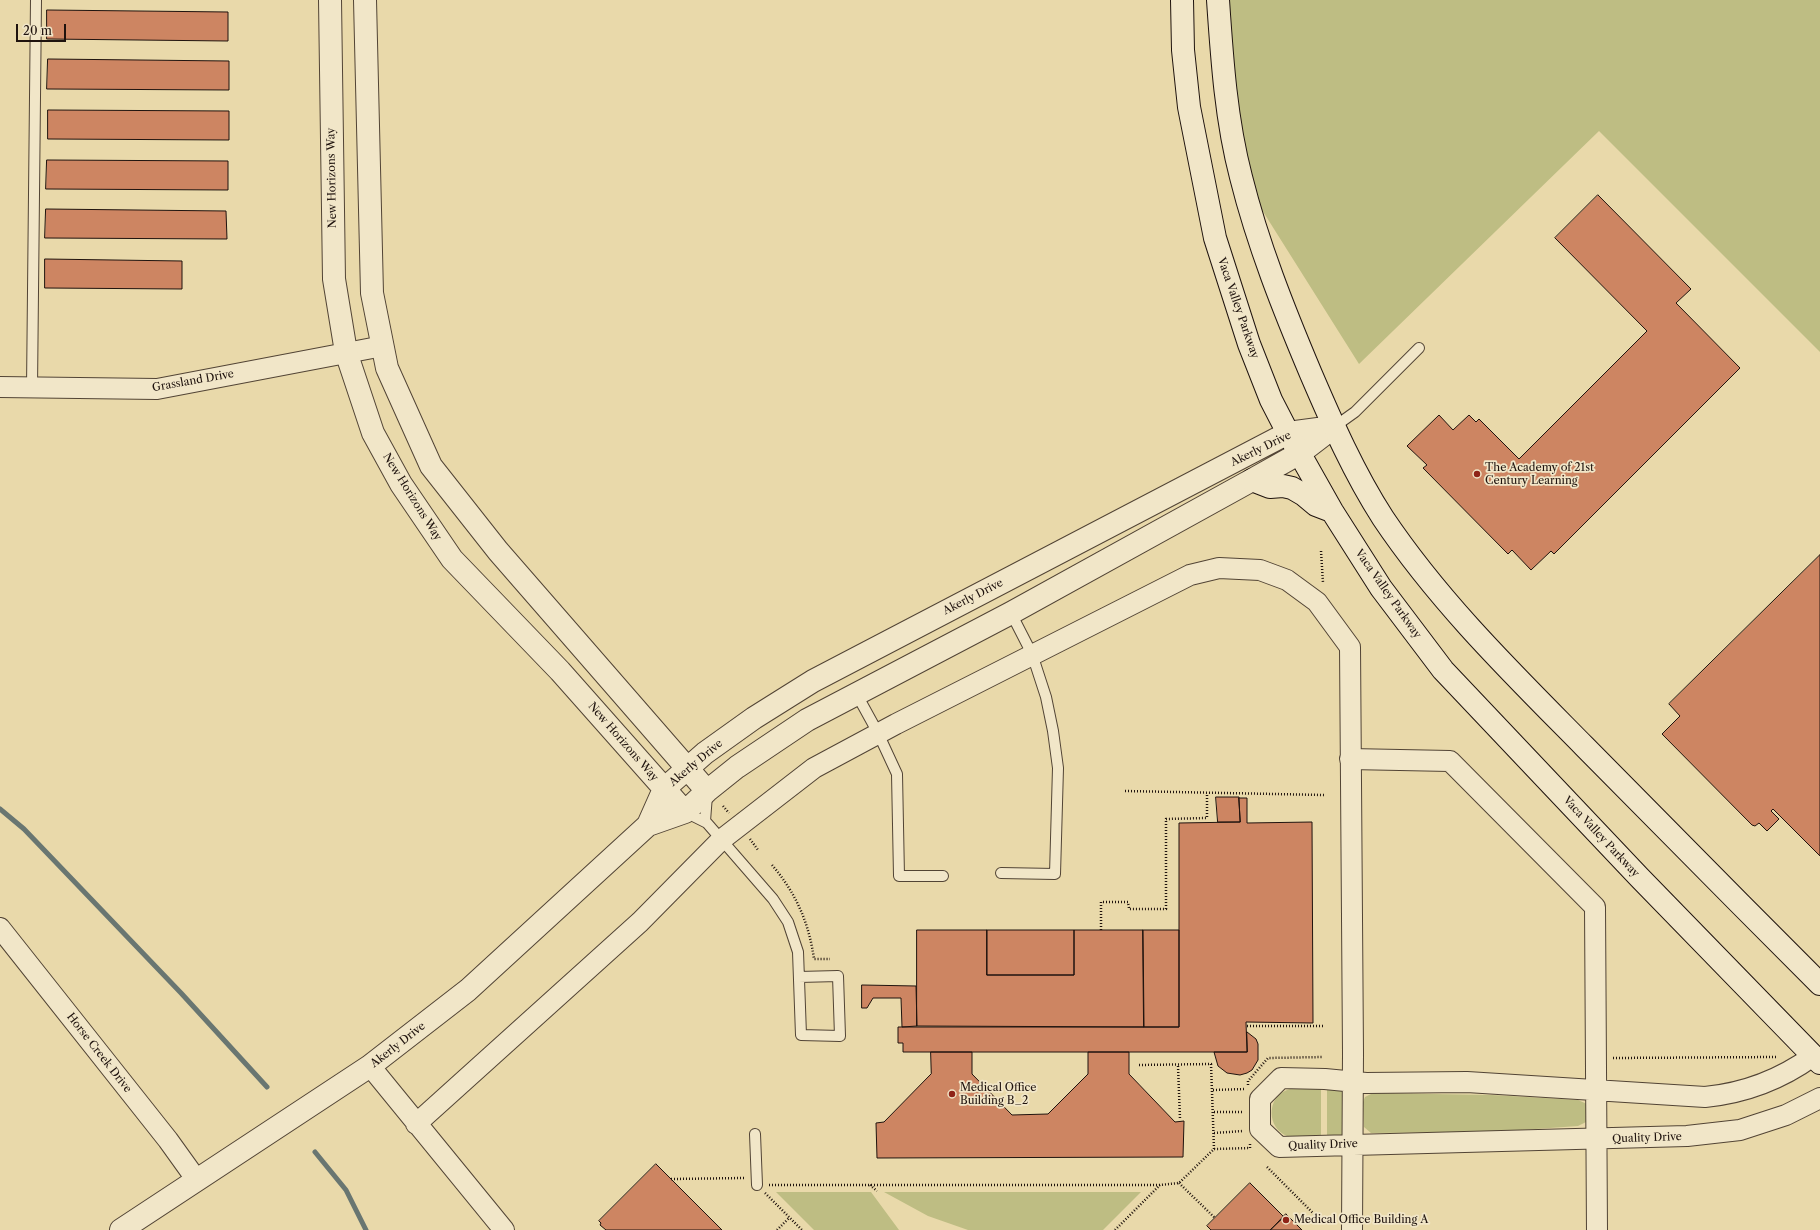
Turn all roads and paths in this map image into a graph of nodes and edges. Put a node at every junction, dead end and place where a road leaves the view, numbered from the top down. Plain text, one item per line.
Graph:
1 (36, 0) edge
2 (330, 0) edge
3 (364, 0) edge
4 (1182, 0) edge
5 (1218, 0) edge
6 (383, 346) junction
7 (1419, 348) dead end
8 (346, 352) junction
9 (0, 388) edge
10 (32, 388) junction
11 (1334, 427) junction
12 (1288, 434) junction
13 (1300, 453) junction
14 (1252, 480) junction
15 (1332, 511) junction
16 (1321, 551) dead end
17 (1323, 587) dead end
18 (1011, 613) junction
19 (1032, 654) junction
20 (856, 693) junction
21 (878, 733) junction
22 (1350, 759) junction
23 (688, 769) junction
24 (664, 789) junction
25 (707, 791) junction
26 (1125, 791) dead end
27 (1207, 793) junction
28 (1324, 795) dead end
29 (685, 812) junction
30 (705, 821) junction
31 (648, 825) junction
32 (722, 840) junction
33 (1001, 873) dead end
34 (943, 876) dead end
35 (0, 928) edge
36 (1101, 930) dead end
37 (799, 977) junction
38 (1820, 984) edge
39 (1247, 1026) dead end
40 (1323, 1026) dead end
41 (1777, 1057) dead end
42 (1818, 1057) edge
43 (1609, 1058) dead end
44 (370, 1066) junction
45 (1139, 1066) dead end
46 (1178, 1066) junction
47 (1352, 1081) junction
48 (1249, 1089) dead end
49 (1213, 1090) junction
50 (1598, 1090) junction
51 (1820, 1098) edge
52 (1214, 1112) junction
53 (1249, 1112) dead end
54 (1180, 1119) dead end
55 (416, 1124) junction
56 (1249, 1130) dead end
57 (1214, 1133) junction
58 (756, 1134) dead end
59 (1597, 1139) junction
60 (1352, 1144) junction
61 (1250, 1148) dead end
62 (1214, 1149) junction
63 (1267, 1167) dead end
64 (196, 1179) junction
65 (671, 1179) dead end
66 (756, 1181) junction
67 (1179, 1183) junction
68 (870, 1185) junction
69 (1160, 1185) junction
70 (877, 1191) dead end
71 (790, 1218) junction
72 (1215, 1218) dead end
73 (1324, 1224) dead end
74 (121, 1230) edge
75 (504, 1230) edge
76 (777, 1230) edge
77 (802, 1230) edge
78 (1115, 1230) edge
79 (1352, 1230) edge
80 (1598, 1230) edge

1 - 10 lane
2 - 8 street, New Horizons Way
3 - 6 street
4 - 12 street, Vaca Valley Parkway
5 - 11 street
6 - 8 street, Grassland Drive
6 - 23 street
7 - 11 lane
8 - 10 street, Grassland Drive
8 - 24 street, New Horizons Way
9 - 10 street, Grassland Drive
11 - 12 street, Akerly Drive
11 - 13 street, Akerly Drive
11 - 38 street
12 - 13 street, Vaca Valley Parkway
12 - 23 street, Akerly Drive
13 - 14 street, Akerly Drive
13 - 15 street, Vaca Valley Parkway
14 - 15 street
14 - 18 street, Akerly Drive
15 - 42 street, Vaca Valley Parkway
16 - 17 path
18 - 19 lane
18 - 20 street, Akerly Drive
19 - 21 street
19 - 22 street
19 - 33 lane
20 - 21 lane
20 - 25 street, Akerly Drive
21 - 32 street
21 - 34 lane
22 - 47 street
22 - 50 street
23 - 24 street, Akerly Drive
23 - 25 street
24 - 29 street, New Horizons Way
24 - 31 street, Akerly Drive
25 - 29 street, Akerly Drive
25 - 30 lane
26 - 27 path
27 - 28 path
27 - 36 path
29 - 30 lane
29 - 31 street, Akerly Drive
30 - 32 lane
31 - 44 street, Akerly Drive
32 - 37 lane
32 - 55 street
35 - 64 street, Horse Creek Drive
37 - 37 lane
39 - 40 path
41 - 43 path
42 - 50 street, Quality Drive
44 - 55 street
44 - 64 street, Akerly Drive
45 - 46 path
46 - 49 path
46 - 54 path
47 - 50 street, Quality Drive
47 - 60 street
47 - 60 street, Quality Drive
48 - 49 path
49 - 52 path
50 - 59 street
51 - 59 street, Quality Drive
52 - 53 path
52 - 57 path
55 - 75 street
56 - 57 path
57 - 62 path
58 - 66 lane
59 - 60 street, Quality Drive
59 - 80 street
60 - 79 street
61 - 62 path
62 - 67 path
63 - 73 path
64 - 74 street, Akerly Drive
65 - 66 path
66 - 68 path
66 - 71 path
67 - 69 path
67 - 72 path
68 - 69 path
68 - 70 path
69 - 78 path
71 - 76 path
71 - 77 path

